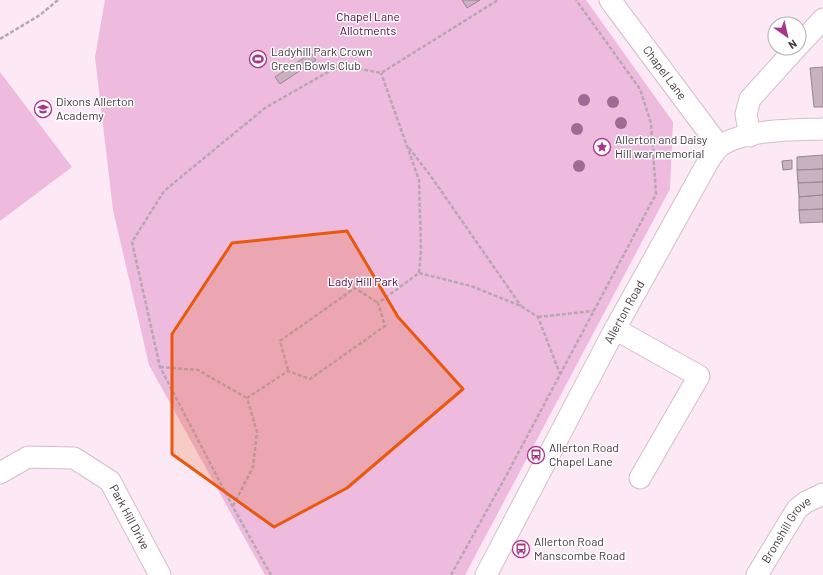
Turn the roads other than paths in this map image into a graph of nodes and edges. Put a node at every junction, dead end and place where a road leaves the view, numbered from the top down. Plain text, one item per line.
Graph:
1 (610, 0) edge
2 (823, 19) edge
3 (807, 36) edge
4 (789, 56) edge
5 (823, 129) edge
6 (750, 136) junction
7 (720, 146) junction
8 (615, 329) junction
9 (0, 473) edge
10 (640, 478) dead end
11 (823, 494) edge
12 (160, 575) edge
13 (486, 575) edge
14 (757, 575) edge

1 - 7 street, Chapel Lane
2 - 3 street
4 - 6 street
5 - 6 street, Allerton Road
6 - 7 street, Allerton Road
7 - 8 street, Allerton Road
8 - 10 street
8 - 13 street, Allerton Road
9 - 12 street, Park Hill Drive
11 - 14 street, Bronshill Grove

